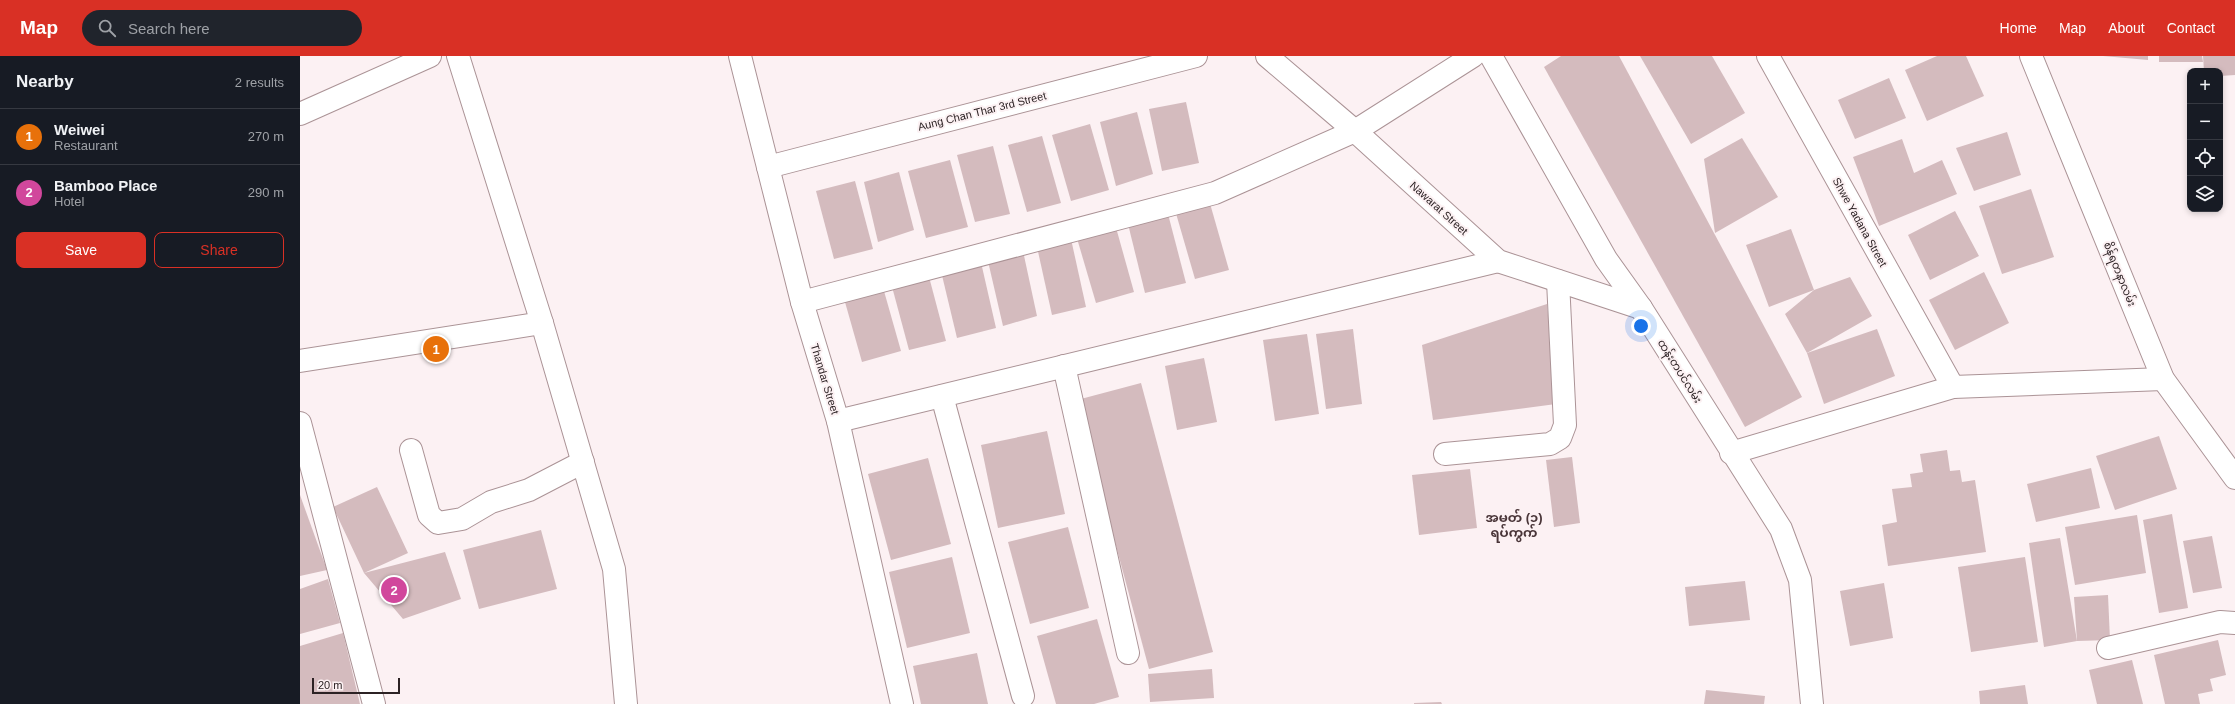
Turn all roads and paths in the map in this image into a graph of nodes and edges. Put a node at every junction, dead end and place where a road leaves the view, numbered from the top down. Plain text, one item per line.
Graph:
1 (430, 56) edge
2 (458, 56) edge
3 (740, 56) edge
4 (1196, 56) edge
5 (1267, 56) edge
6 (1473, 56) edge
7 (1491, 56) edge
8 (1768, 56) edge
9 (2031, 56) edge
10 (300, 114) edge
11 (1354, 131) junction
12 (768, 167) junction
13 (1498, 261) junction
14 (1558, 281) junction
15 (802, 302) junction
16 (1641, 308) junction
17 (542, 323) junction
18 (300, 361) edge
19 (1064, 366) junction
20 (2163, 379) junction
21 (1953, 387) junction
22 (942, 396) junction
23 (838, 422) junction
24 (300, 424) edge
25 (411, 450) dead end
26 (1731, 453) junction
27 (1445, 454) dead end
28 (583, 462) junction
29 (2235, 478) edge
30 (2235, 623) edge
31 (2108, 648) dead end
32 (1128, 654) dead end
33 (1023, 696) dead end
34 (374, 704) edge
35 (626, 704) edge
36 (902, 704) edge
37 (1812, 704) edge

1 - 10 street
2 - 17 street
3 - 12 street, Thandar Street
4 - 12 street, Aung Chan Thar 3rd Street
5 - 11 street, Nawarat Street
6 - 11 street
7 - 16 street, ထန်းတပင်လမ်း
8 - 21 street, Shwe Yadana Street
9 - 20 street, စိန်ရတနာလမ်း
11 - 13 street, Nawarat Street
11 - 15 street
12 - 15 street, Thandar Street
13 - 14 street, Nawarat Street
13 - 19 street
14 - 16 street, Nawarat Street
14 - 27 street
15 - 23 street, Thandar Street
16 - 26 street, ထန်းတပင်လမ်း
17 - 18 street
17 - 28 street
19 - 22 street
19 - 32 street
20 - 21 street
20 - 29 street, စိန်ရတနာလမ်း
21 - 26 street
22 - 23 street
22 - 33 street
23 - 36 street, Thandar Street
24 - 34 street
25 - 28 street
26 - 37 street, ထန်းတပင်လမ်း
28 - 35 street
30 - 31 street

